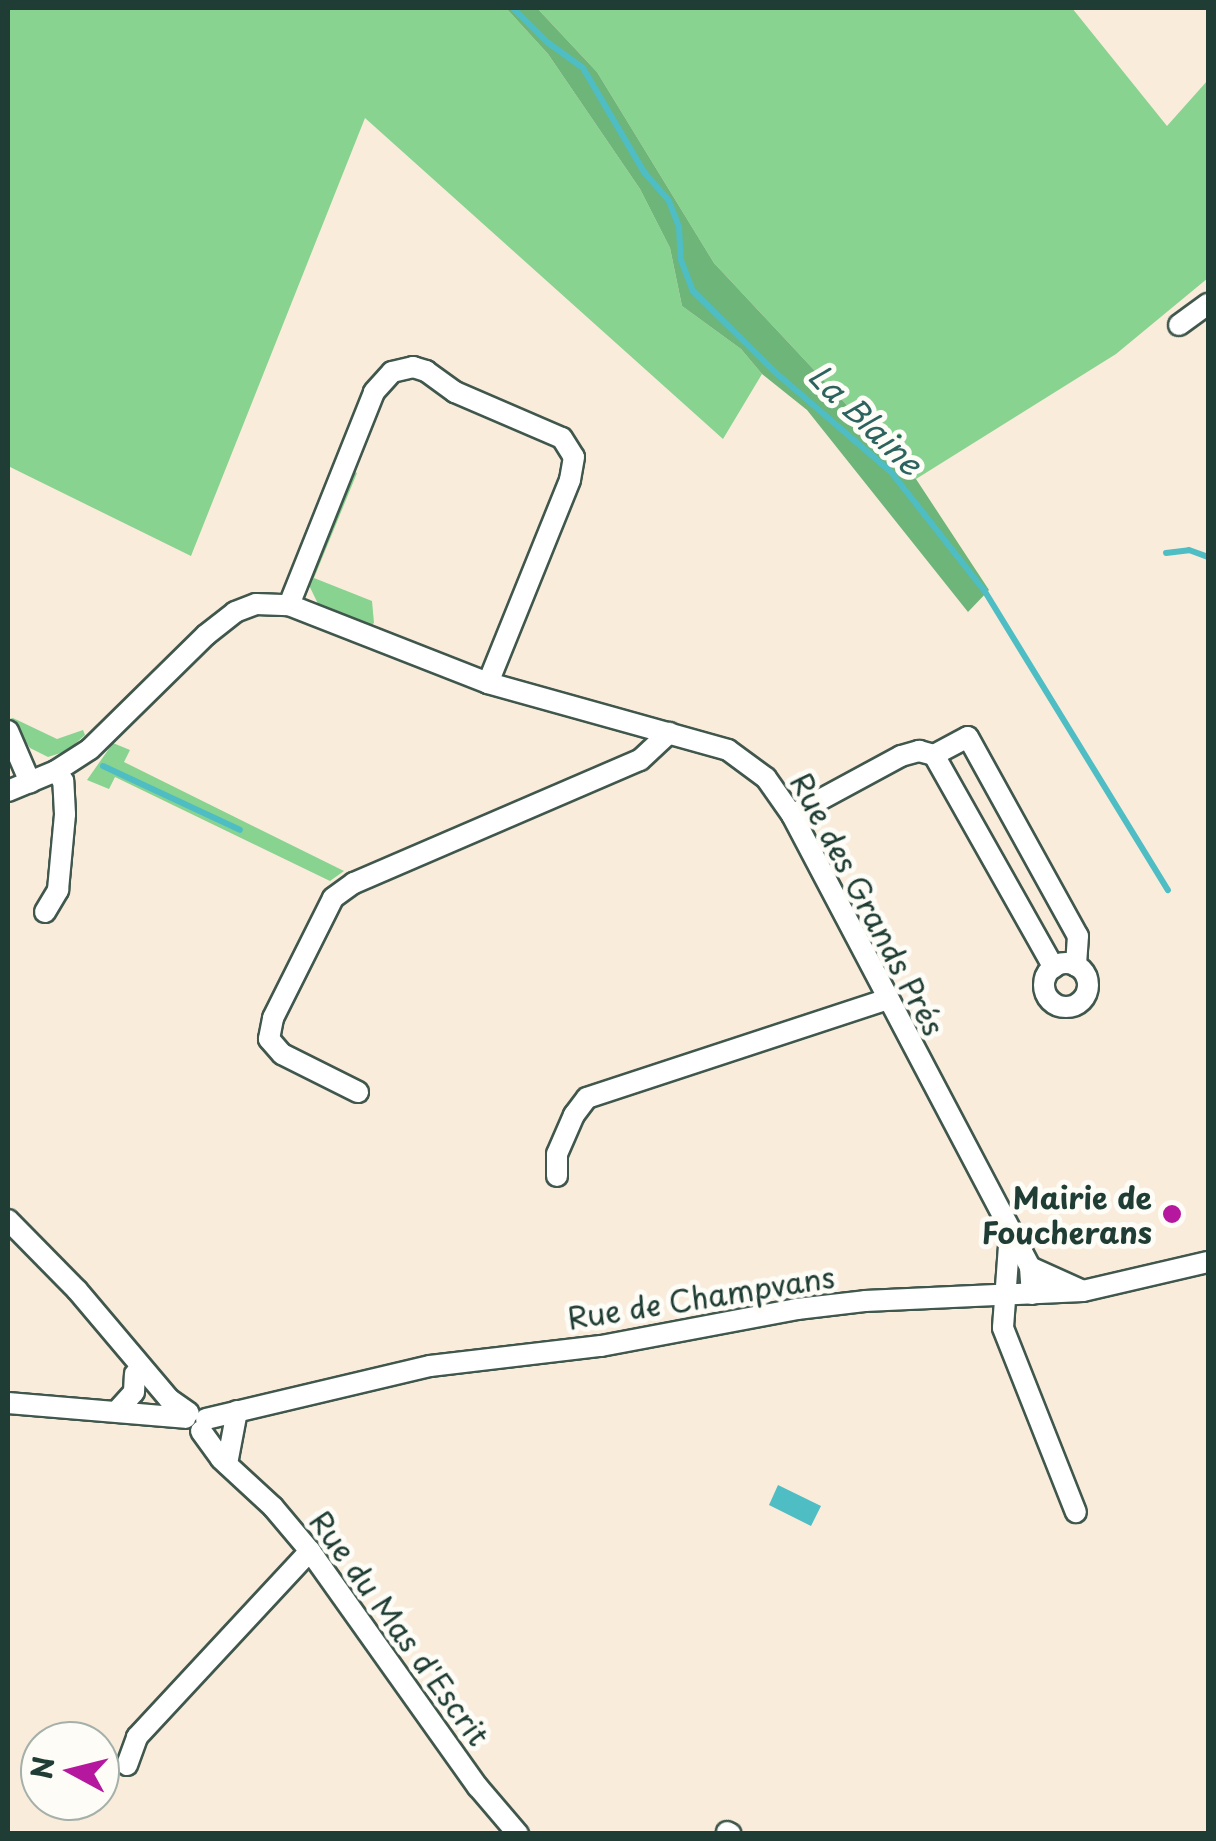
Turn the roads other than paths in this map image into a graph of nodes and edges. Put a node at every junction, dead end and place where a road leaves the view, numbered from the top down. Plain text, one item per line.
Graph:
1 (1208, 304) edge
2 (1179, 325) dead end
3 (289, 605) junction
4 (488, 683) junction
5 (8, 732) edge
6 (669, 734) junction
7 (934, 755) junction
8 (56, 770) junction
9 (30, 782) junction
10 (8, 791) edge
11 (792, 815) junction
12 (45, 912) dead end
13 (1076, 966) junction
14 (1054, 968) junction
15 (885, 1000) junction
16 (358, 1092) dead end
17 (557, 1176) dead end
18 (8, 1220) edge
19 (1010, 1232) junction
20 (1208, 1262) edge
21 (1030, 1266) junction
22 (1083, 1290) junction
23 (1003, 1293) junction
24 (1032, 1294) junction
25 (134, 1367) junction
26 (8, 1403) edge
27 (117, 1411) junction
28 (237, 1412) junction
29 (158, 1413) junction
30 (195, 1420) junction
31 (227, 1464) junction
32 (1076, 1512) dead end
33 (310, 1551) junction
34 (126, 1765) dead end
35 (518, 1834) edge

1 - 2 street
3 - 4 street, Rue des Grands Prés
3 - 4 street
3 - 8 street, Rue des Grands Prés
4 - 6 street, Rue des Grands Prés
5 - 9 street
6 - 11 street, Rue des Grands Prés
6 - 16 street
7 - 11 street
7 - 13 street
7 - 14 street
8 - 9 street
8 - 12 street
9 - 10 street
11 - 15 street, Rue des Grands Prés
13 - 14 street
13 - 14 street
15 - 17 street
15 - 19 street, Rue des Grands Prés
18 - 25 street
19 - 21 street, Rue des Grands Prés
19 - 23 street
20 - 22 street, Rue de Champvans
21 - 22 street
21 - 24 street, Rue des Grands Prés
22 - 24 street, Rue de Champvans
23 - 24 street, Rue de Champvans
23 - 28 street, Rue de Champvans
23 - 32 street
25 - 27 street
25 - 29 street
25 - 30 street, Rue du Mas d'Escrit
26 - 27 street, Rue de Champvans
27 - 29 street, Rue de Champvans
28 - 30 street, Rue de Champvans
28 - 31 street
29 - 30 street, Rue de Champvans
30 - 31 street, Rue du Mas d'Escrit
31 - 33 street, Rue du Mas d'Escrit
33 - 34 street
33 - 35 street, Rue du Mas d'Escrit

